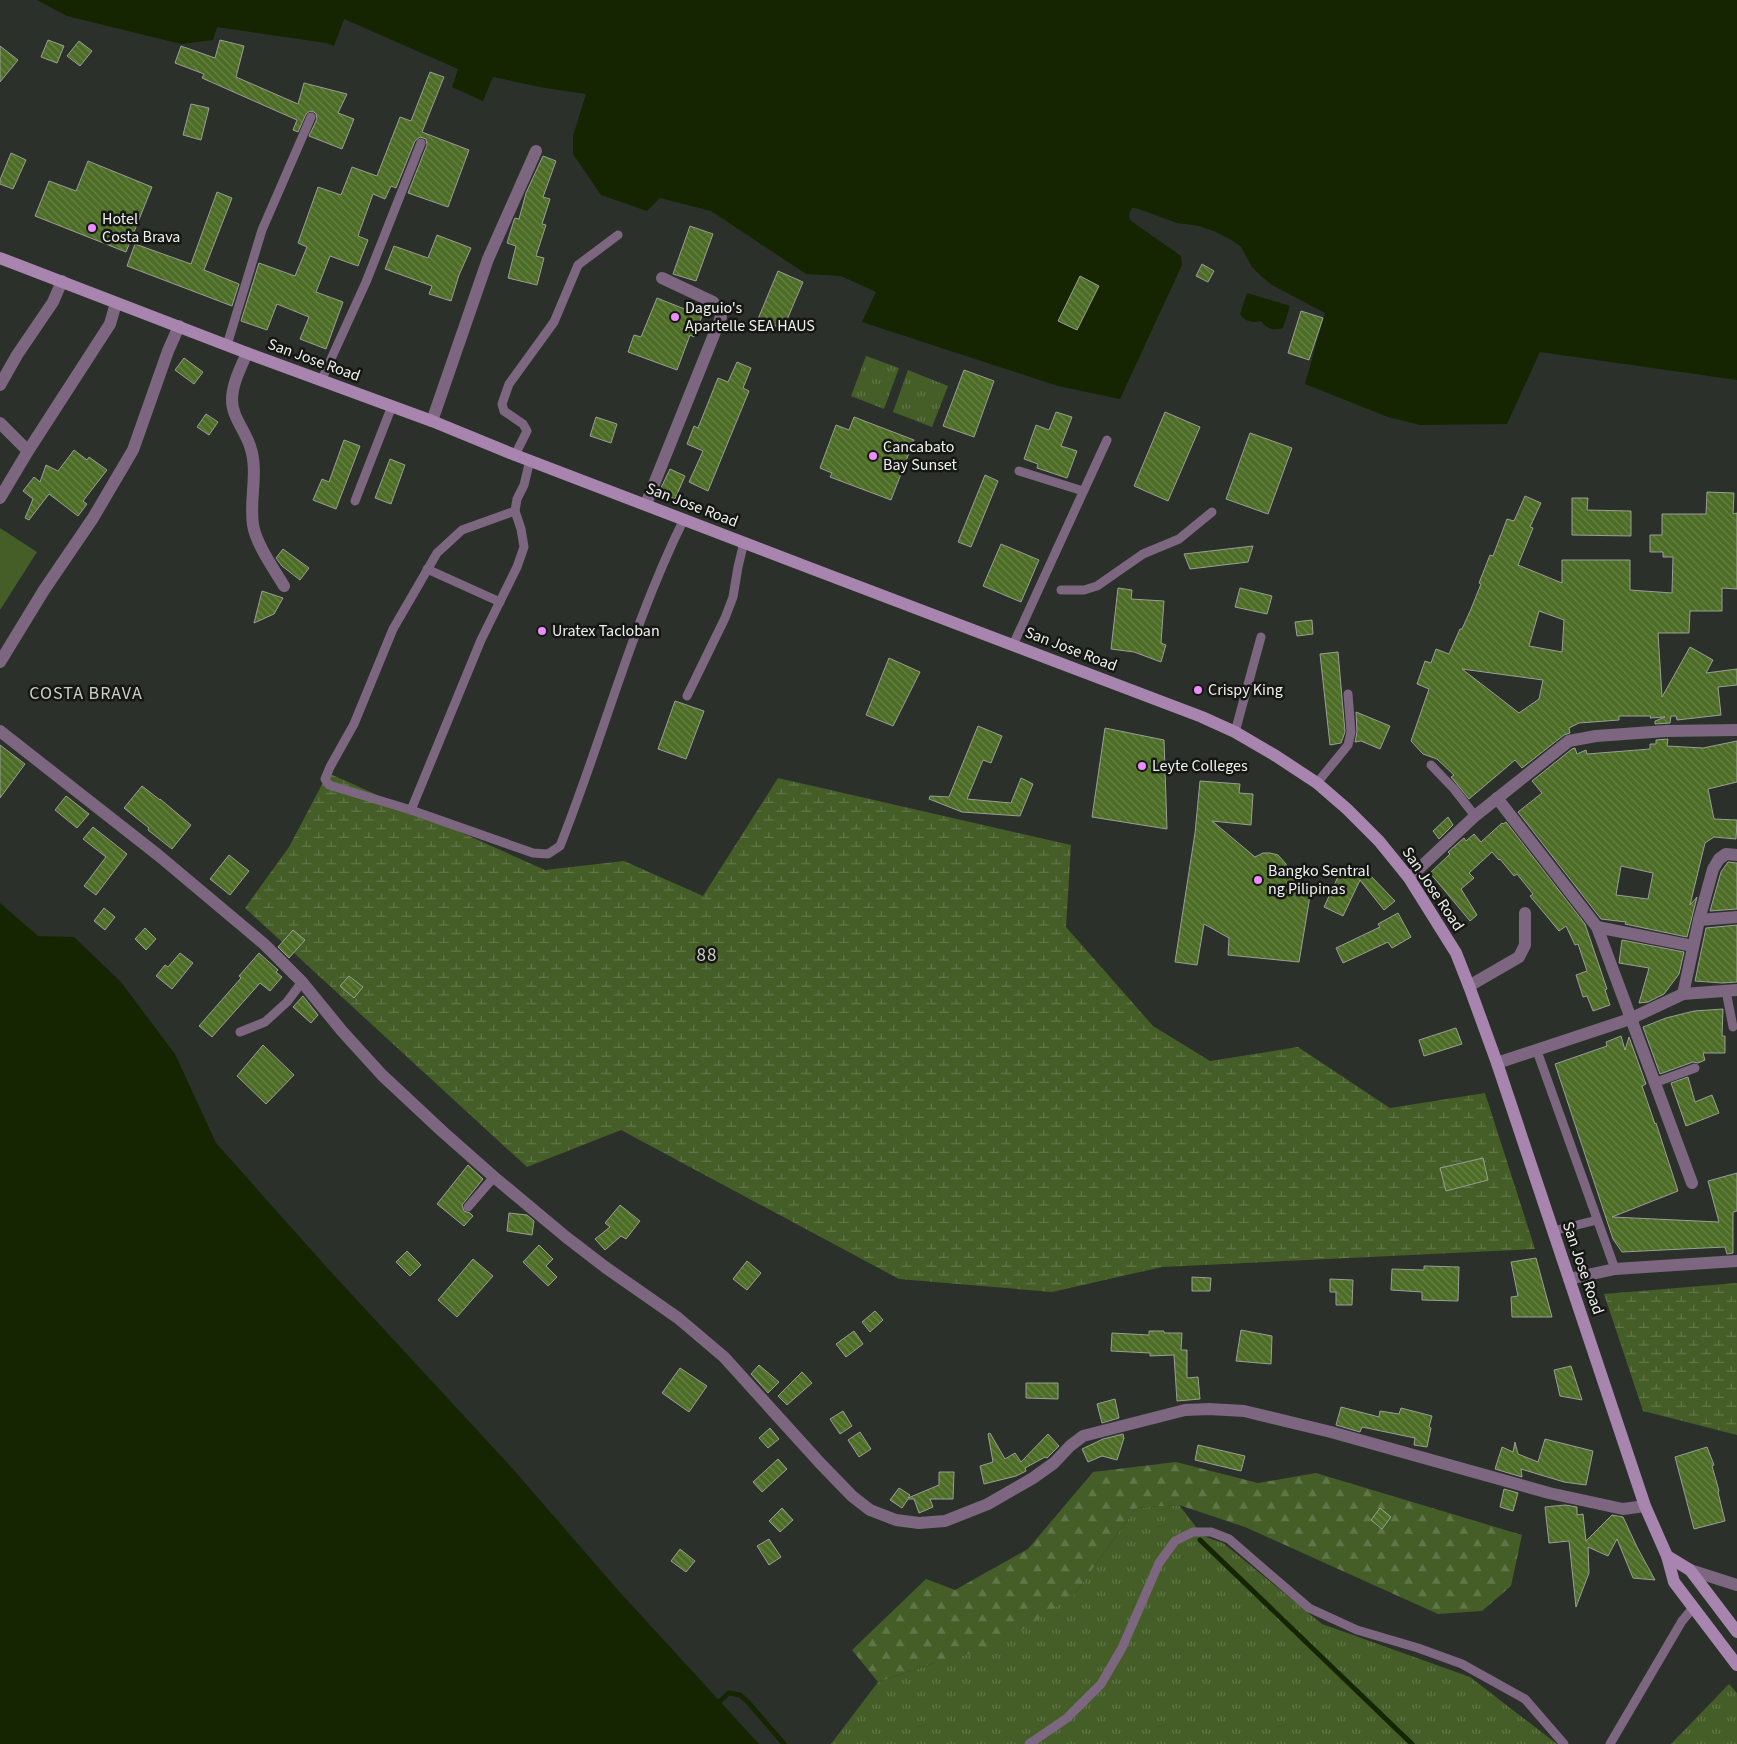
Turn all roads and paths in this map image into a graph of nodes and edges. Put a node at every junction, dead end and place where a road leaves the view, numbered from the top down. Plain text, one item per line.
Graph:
1 (311, 117) dead end
2 (421, 143) dead end
3 (536, 151) dead end
4 (618, 235) dead end
5 (0, 258) edge
6 (662, 278) dead end
7 (62, 282) junction
8 (116, 303) junction
9 (179, 326) junction
10 (227, 346) junction
11 (247, 353) junction
12 (321, 381) junction
13 (0, 385) edge
14 (392, 406) junction
15 (432, 421) junction
16 (0, 423) edge
17 (1107, 440) dead end
18 (28, 451) junction
19 (516, 455) junction
20 (530, 460) junction
21 (1019, 471) dead end
22 (1083, 491) junction
23 (0, 498) edge
24 (354, 500) dead end
25 (646, 504) junction
26 (515, 511) junction
27 (1212, 512) dead end
28 (684, 519) junction
29 (744, 542) junction
30 (427, 568) junction
31 (284, 586) dead end
32 (1061, 590) dead end
33 (500, 602) junction
34 (1261, 637) dead end
35 (1013, 644) junction
36 (0, 662) edge
37 (1348, 694) dead end
38 (687, 696) dead end
39 (1737, 730) edge
40 (0, 732) edge
41 (1235, 732) junction
42 (1431, 765) dead end
43 (1317, 783) junction
44 (1497, 798) junction
45 (411, 810) junction
46 (1475, 816) junction
47 (1737, 855) edge
48 (1409, 878) junction
49 (1525, 913) dead end
50 (1737, 917) edge
51 (1699, 920) junction
52 (1597, 927) junction
53 (1693, 946) junction
54 (302, 982) junction
55 (1469, 986) junction
56 (1732, 991) edge
57 (1683, 994) junction
58 (1630, 1019) junction
59 (1733, 1027) dead end
60 (240, 1032) dead end
61 (1536, 1051) junction
62 (1497, 1064) junction
63 (1695, 1068) dead end
64 (1654, 1083) junction
65 (494, 1178) junction
66 (1692, 1183) dead end
67 (468, 1207) dead end
68 (1597, 1220) junction
69 (1553, 1231) junction
70 (1737, 1261) edge
71 (1615, 1269) junction
72 (1569, 1279) junction
73 (1645, 1506) junction
74 (1667, 1556) junction
75 (1690, 1570) junction
76 (1737, 1586) edge
77 (1693, 1608) junction
78 (1737, 1632) edge
79 (1737, 1665) edge
80 (1029, 1744) edge
81 (1564, 1744) edge
82 (1610, 1744) edge

1 - 10 lane
2 - 12 lane
3 - 15 street
4 - 19 lane
5 - 7 main road, San Jose Road
6 - 25 street
7 - 8 main road, San Jose Road
7 - 13 street
8 - 9 main road, San Jose Road
8 - 18 street
9 - 10 main road, San Jose Road
9 - 36 street
10 - 11 main road, San Jose Road
11 - 12 main road, San Jose Road
11 - 31 street
12 - 14 main road, San Jose Road
14 - 15 main road, San Jose Road
14 - 24 lane
15 - 19 main road, San Jose Road
16 - 18 street
17 - 22 lane
18 - 23 street
19 - 20 main road, San Jose Road
20 - 25 main road, San Jose Road
20 - 26 lane
21 - 22 lane
22 - 35 lane
25 - 28 main road, San Jose Road
26 - 30 lane
26 - 33 lane
27 - 32 lane
28 - 29 main road, San Jose Road
28 - 45 lane
29 - 35 main road, San Jose Road
29 - 38 lane
30 - 33 lane
30 - 45 lane
33 - 45 lane
34 - 41 lane
35 - 41 main road, San Jose Road
37 - 43 lane
39 - 44 street
40 - 54 street
41 - 43 main road, San Jose Road
42 - 46 lane
43 - 48 main road, San Jose Road
44 - 46 street
44 - 52 street
46 - 48 street
47 - 51 street
48 - 55 main road, San Jose Road
49 - 55 street
50 - 51 street
51 - 53 street
52 - 53 street
52 - 58 street
53 - 57 street
54 - 60 lane
54 - 65 street
55 - 62 main road, San Jose Road
56 - 57 street
56 - 59 lane
57 - 58 street
58 - 61 street
58 - 64 street
61 - 62 street
61 - 68 lane
62 - 69 main road, San Jose Road
63 - 64 lane
64 - 66 street
65 - 67 lane
65 - 73 street
68 - 69 lane
68 - 71 lane
69 - 72 main road, San Jose Road
70 - 71 street
71 - 72 street
72 - 73 main road, San Jose Road
73 - 74 main road, San Jose Road
74 - 75 main road
74 - 77 main road, San Jose Road
75 - 76 street
75 - 78 main road
77 - 79 main road, San Jose Road
77 - 82 lane
80 - 81 lane

